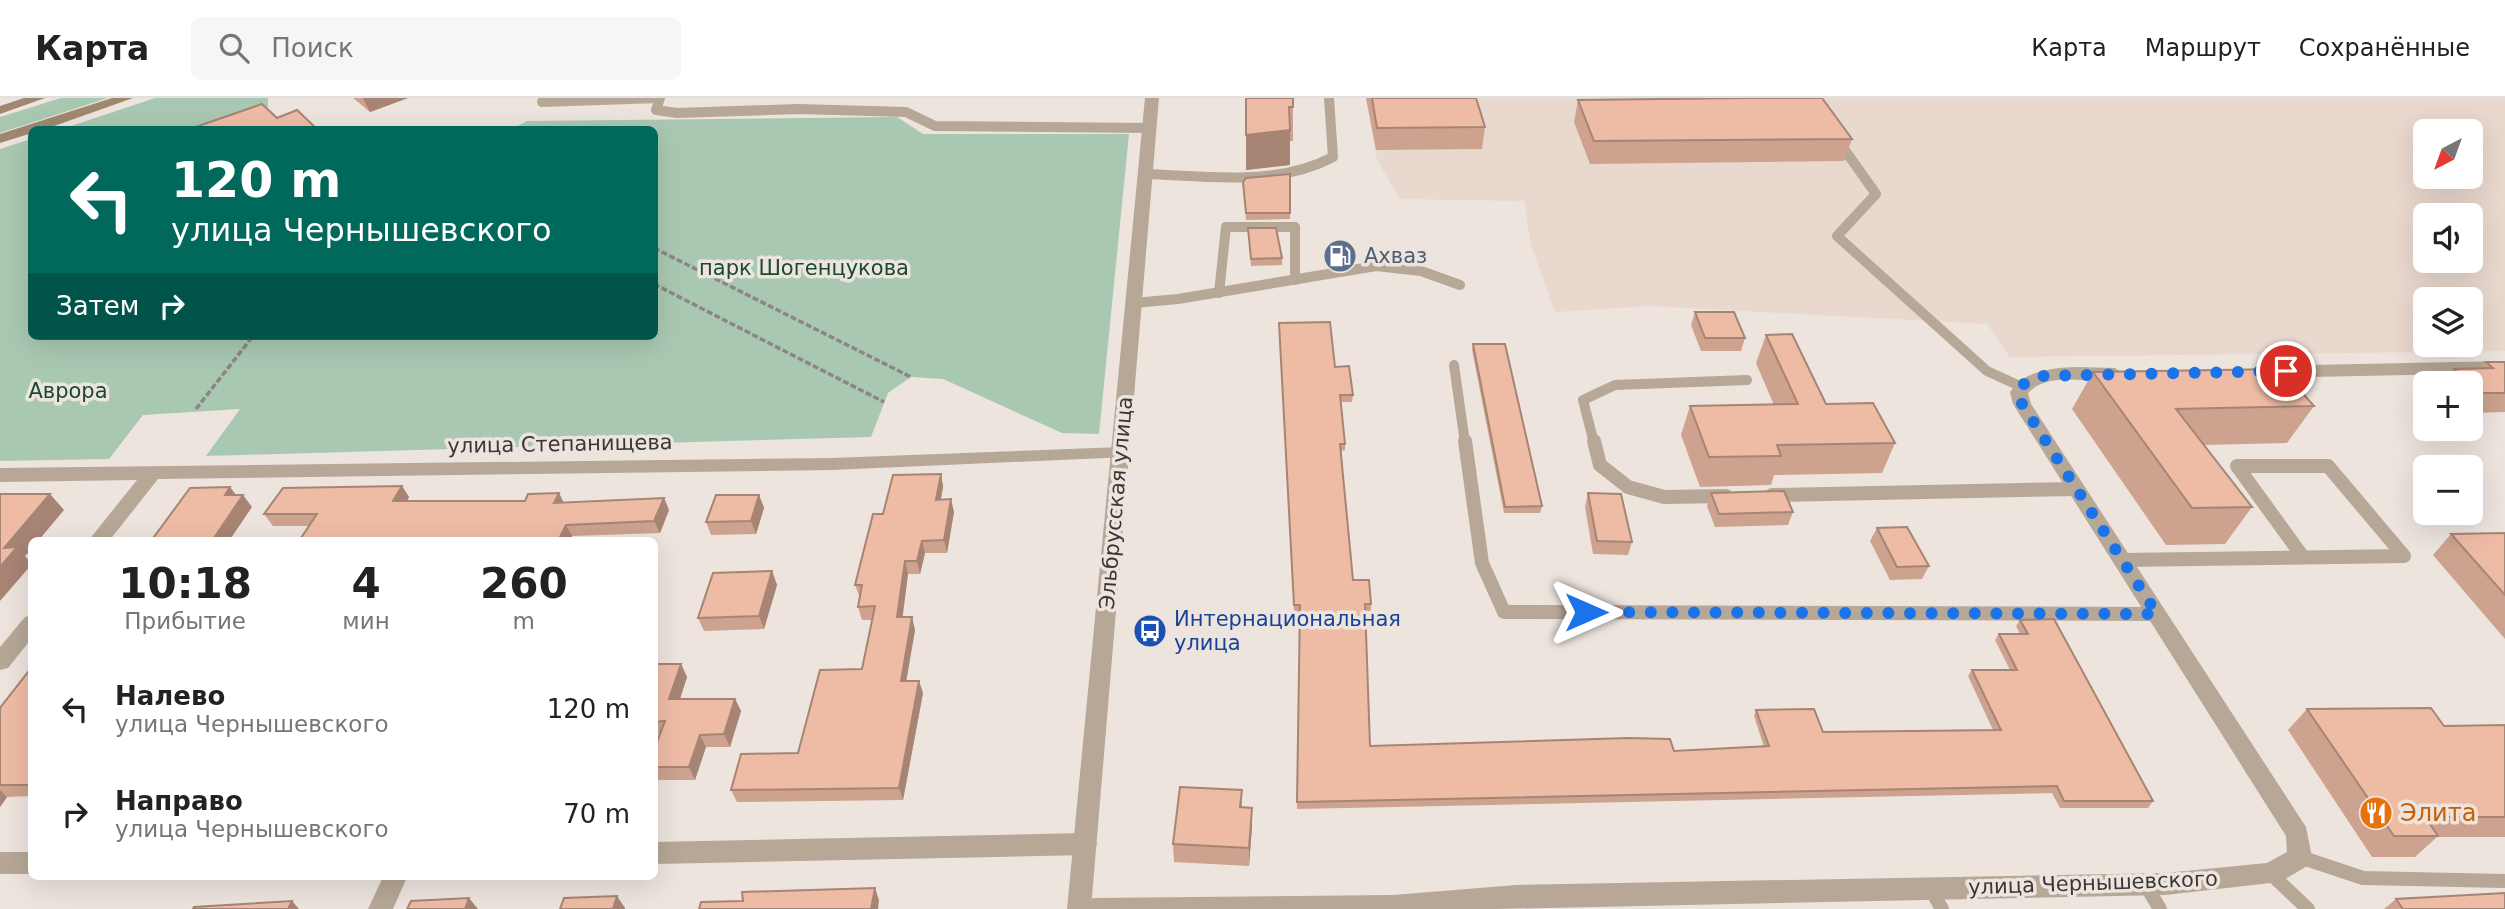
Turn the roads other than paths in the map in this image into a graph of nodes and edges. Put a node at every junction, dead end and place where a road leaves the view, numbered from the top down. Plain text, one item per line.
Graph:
1 (38, 98) edge
2 (126, 98) edge
3 (660, 98) edge
4 (799, 98) edge
5 (1153, 98) edge
6 (1329, 98) edge
7 (542, 102) dead end
8 (0, 110) edge
9 (798, 110) junction
10 (40, 126) edge
11 (1149, 128) junction
12 (28, 130) edge
13 (1831, 130) edge
14 (0, 139) edge
15 (1145, 174) junction
16 (1295, 280) junction
17 (1460, 285) dead end
18 (1219, 293) junction
19 (1134, 303) junction
20 (1454, 365) dead end
21 (2505, 367) edge
22 (2244, 372) edge
23 (2135, 374) edge
24 (1747, 380) dead end
25 (2022, 387) junction
26 (1121, 453) junction
27 (154, 471) junction
28 (0, 475) edge
29 (2076, 489) junction
30 (1760, 495) edge
31 (1746, 496) edge
32 (101, 537) edge
33 (2303, 557) junction
34 (2122, 559) junction
35 (2157, 614) junction
36 (28, 628) edge
37 (0, 662) edge
38 (1085, 844) junction
39 (658, 853) edge
40 (2300, 857) junction
41 (0, 863) edge
42 (28, 863) edge
43 (2271, 873) junction
44 (394, 880) edge
45 (2505, 881) edge
46 (2145, 884) junction
47 (1930, 888) junction
48 (1519, 902) edge
49 (1393, 908) edge
50 (380, 909) edge
51 (1079, 909) edge
52 (1094, 909) edge
53 (1942, 909) edge
54 (2160, 909) edge
55 (2308, 909) edge

1 - 8 main road
2 - 10 main road
3 - 7 lane
3 - 9 lane
4 - 9 lane
5 - 11 street, Эльбрусская улица
6 - 15 lane
9 - 11 lane
11 - 15 street, Эльбрусская улица
12 - 14 main road
13 - 25 lane
15 - 19 street, Эльбрусская улица
16 - 17 lane
16 - 18 lane
16 - 18 lane
18 - 19 lane
19 - 26 street, Эльбрусская улица
20 - 35 lane
21 - 22 street
23 - 25 street
24 - 31 lane
25 - 29 street
26 - 27 street, улица Степанищева
26 - 38 street, Эльбрусская улица
27 - 28 street, улица Степанищева
27 - 32 street
29 - 30 lane
29 - 34 street
33 - 33 lane
33 - 34 lane
34 - 35 street
35 - 40 street
36 - 37 street
38 - 39 street
38 - 51 street, Эльбрусская улица
40 - 43 street, улица Чернышевского
40 - 45 lane
41 - 42 street
43 - 46 street, улица Чернышевского
43 - 55 lane
44 - 50 street
46 - 47 street, улица Чернышевского
46 - 54 lane
47 - 48 street, улица Чернышевского
47 - 53 lane
48 - 49 street, улица Чернышевского
49 - 52 street, улица Чернышевского

